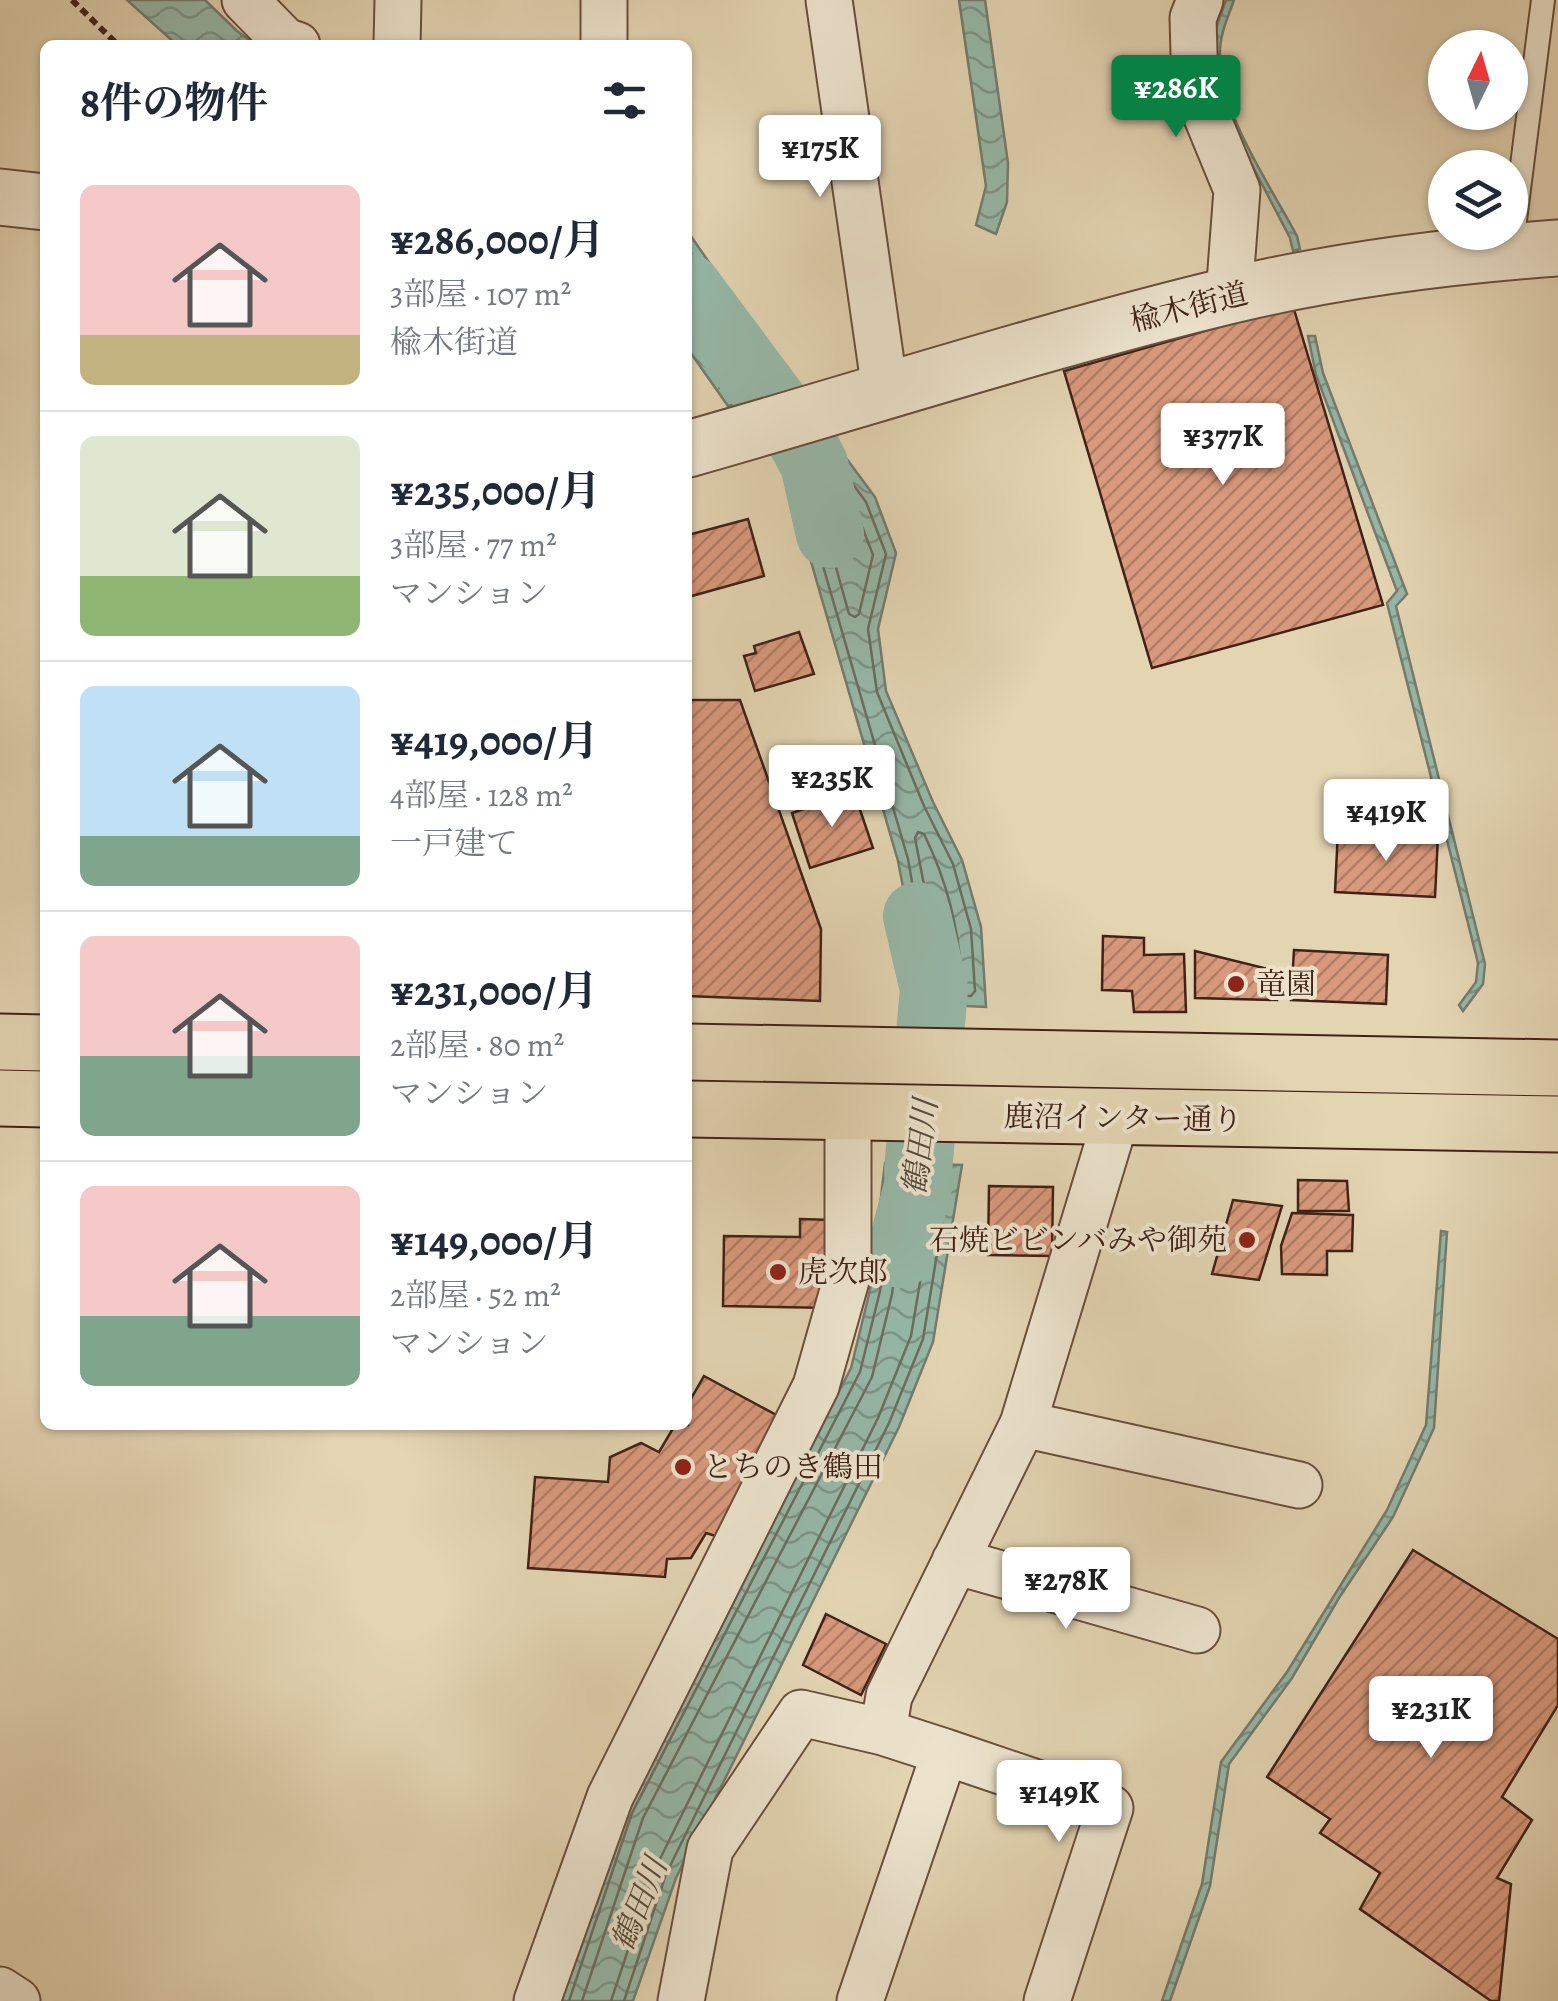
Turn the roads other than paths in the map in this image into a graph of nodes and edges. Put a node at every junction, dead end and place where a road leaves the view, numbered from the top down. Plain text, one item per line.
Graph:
1 (246, 0) edge
2 (398, 0) edge
3 (604, 0) edge
4 (830, 0) edge
5 (1200, 0) edge
6 (1543, 0) edge
7 (284, 40) edge
8 (397, 40) edge
9 (604, 40) edge
10 (0, 197) edge
11 (40, 201) edge
12 (1534, 250) edge
13 (1229, 296) junction
14 (886, 390) junction
15 (712, 442) edge
16 (0, 1042) edge
17 (40, 1043) edge
18 (692, 1052) edge
19 (1558, 1068) edge
20 (0, 1098) edge
21 (40, 1099) edge
22 (692, 1109) edge
23 (864, 1112) junction
24 (1116, 1118) junction
25 (1558, 1124) edge
26 (1023, 1424) junction
27 (1300, 1485) dead end
28 (956, 1561) junction
29 (1198, 1630) dead end
30 (882, 1732) junction
31 (945, 1752) junction
32 (0, 1990) edge
33 (16, 2001) edge
34 (537, 2001) edge
35 (681, 2001) edge
36 (860, 2001) edge
37 (1047, 2001) edge

1 - 7 street
2 - 8 street
3 - 9 street
4 - 14 street
5 - 13 street
6 - 12 lane
10 - 11 street
12 - 13 street, 楡木街道
13 - 14 street, 楡木街道
14 - 15 street, 楡木街道
16 - 17 main road
18 - 19 main road, 鹿沼インター通り
20 - 21 main road
22 - 23 main road, 鹿沼インター通り
23 - 24 main road, 鹿沼インター通り
23 - 34 street
24 - 25 main road, 鹿沼インター通り
24 - 26 street
26 - 27 street
26 - 28 street
28 - 29 street
28 - 30 street
30 - 31 street
30 - 35 street
31 - 36 street
31 - 37 street
32 - 33 street

